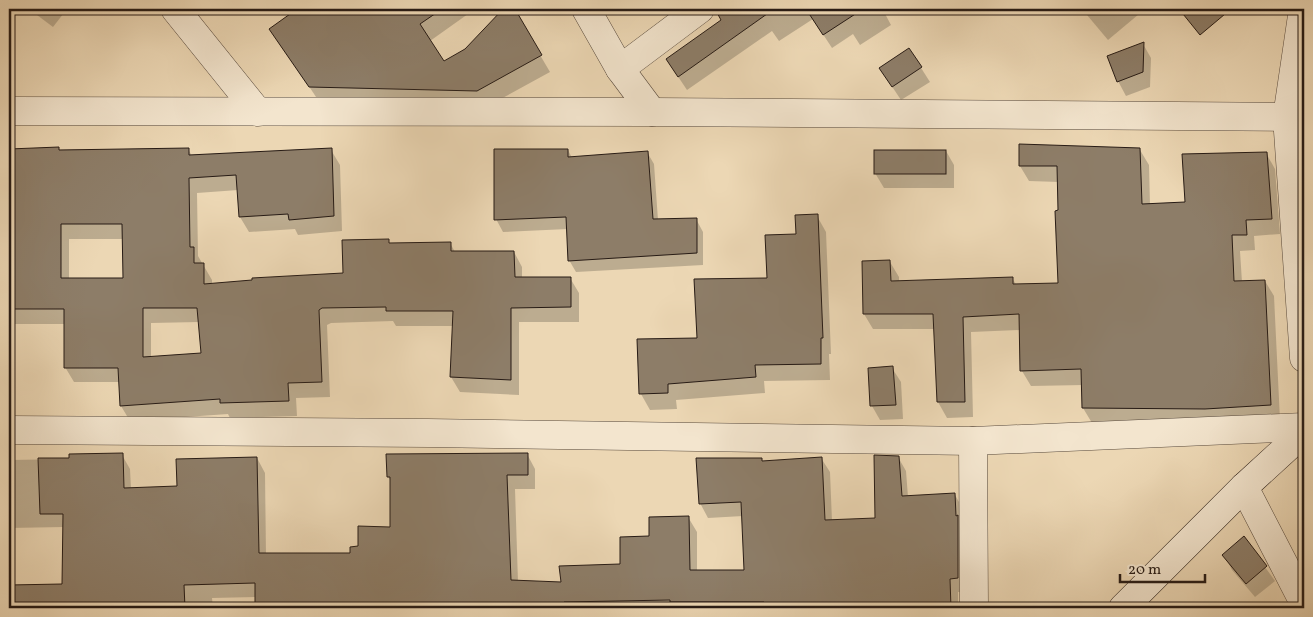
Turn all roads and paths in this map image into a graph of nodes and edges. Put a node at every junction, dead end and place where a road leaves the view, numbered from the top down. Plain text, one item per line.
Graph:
1 (175, 9) edge
2 (586, 9) edge
3 (700, 9) edge
4 (1303, 9) edge
5 (620, 69) junction
6 (9, 111) edge
7 (258, 112) junction
8 (652, 112) junction
9 (1296, 117) edge
10 (1304, 358) edge
11 (1304, 427) edge
12 (9, 430) edge
13 (1304, 432) edge
14 (973, 441) junction
15 (1244, 487) junction
16 (1304, 603) edge
17 (974, 608) edge
18 (1123, 608) edge

1 - 7 street
2 - 5 street
3 - 5 street
4 - 9 street
5 - 8 street
6 - 7 street
7 - 8 street
8 - 9 street
9 - 10 street
11 - 14 street
12 - 14 street
13 - 15 street
14 - 17 street
15 - 16 street
15 - 18 street

